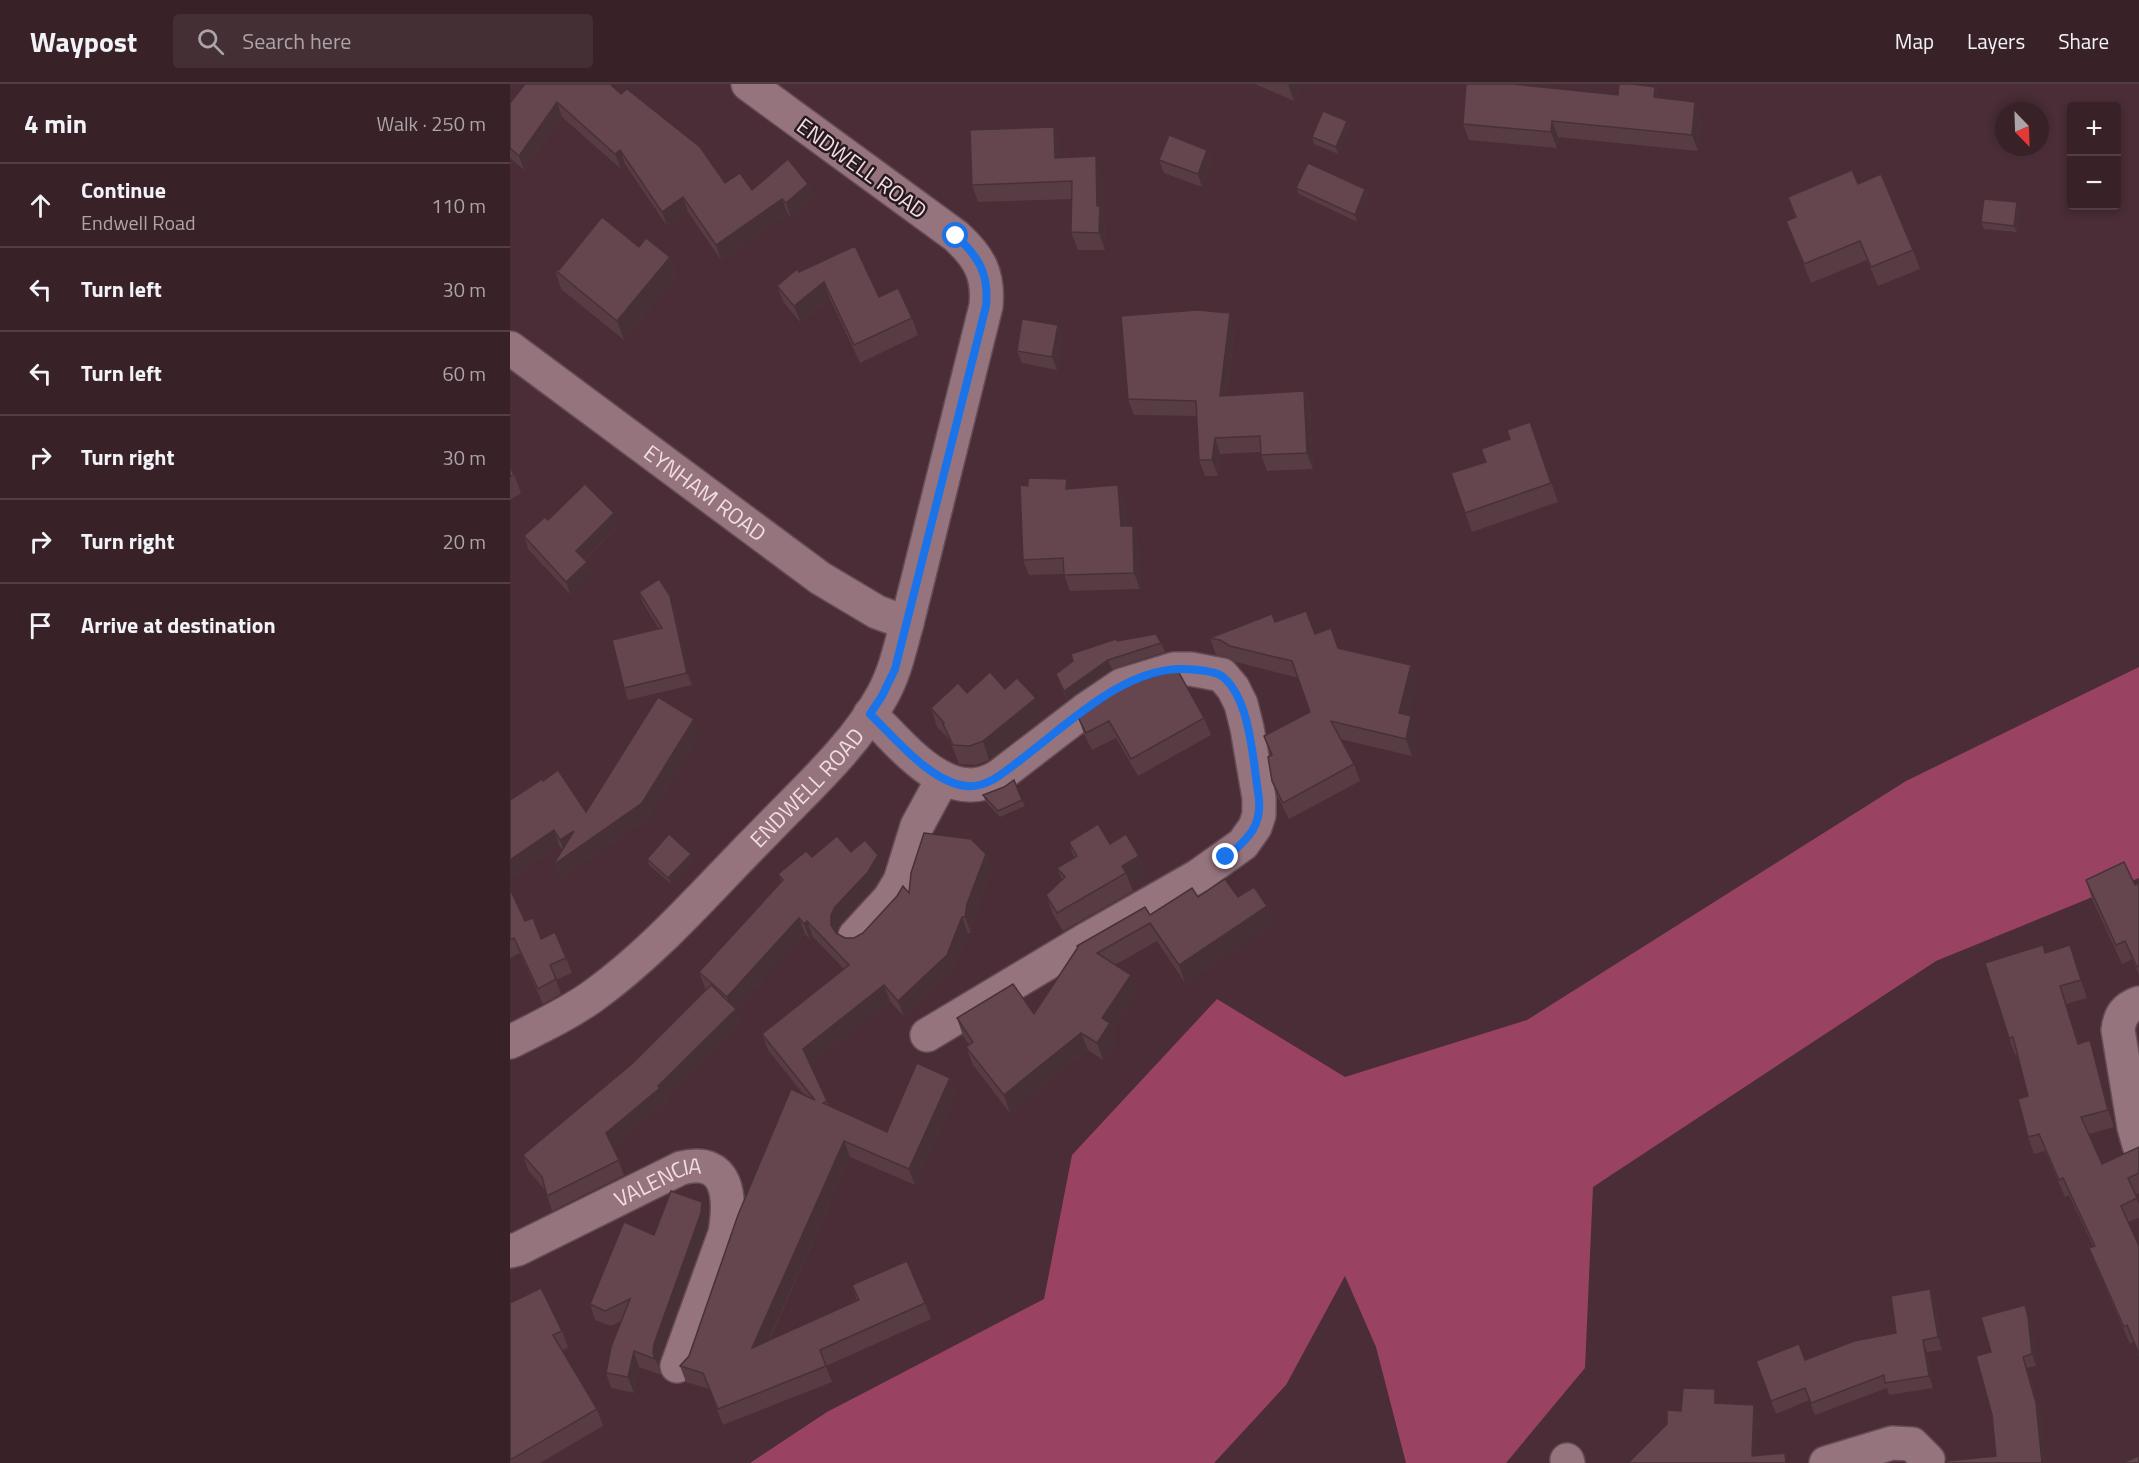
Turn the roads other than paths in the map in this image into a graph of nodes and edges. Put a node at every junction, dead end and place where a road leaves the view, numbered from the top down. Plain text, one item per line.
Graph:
1 (748, 84) edge
2 (510, 348) edge
3 (907, 623) junction
4 (870, 714) junction
5 (943, 778) junction
6 (855, 936) edge
7 (2139, 1003) edge
8 (927, 1035) dead end
9 (510, 1042) edge
10 (2132, 1078) edge
11 (2139, 1145) edge
12 (510, 1251) edge
13 (676, 1366) dead end
14 (1826, 1463) edge
15 (1927, 1463) edge

1 - 3 street, ENDWELL ROAD
2 - 3 street, EYNHAM ROAD
3 - 4 street, ENDWELL ROAD
4 - 5 street
4 - 9 street, ENDWELL ROAD
5 - 6 street
5 - 8 street
7 - 10 street
10 - 11 street
12 - 13 street, VALENCIA
14 - 15 street

